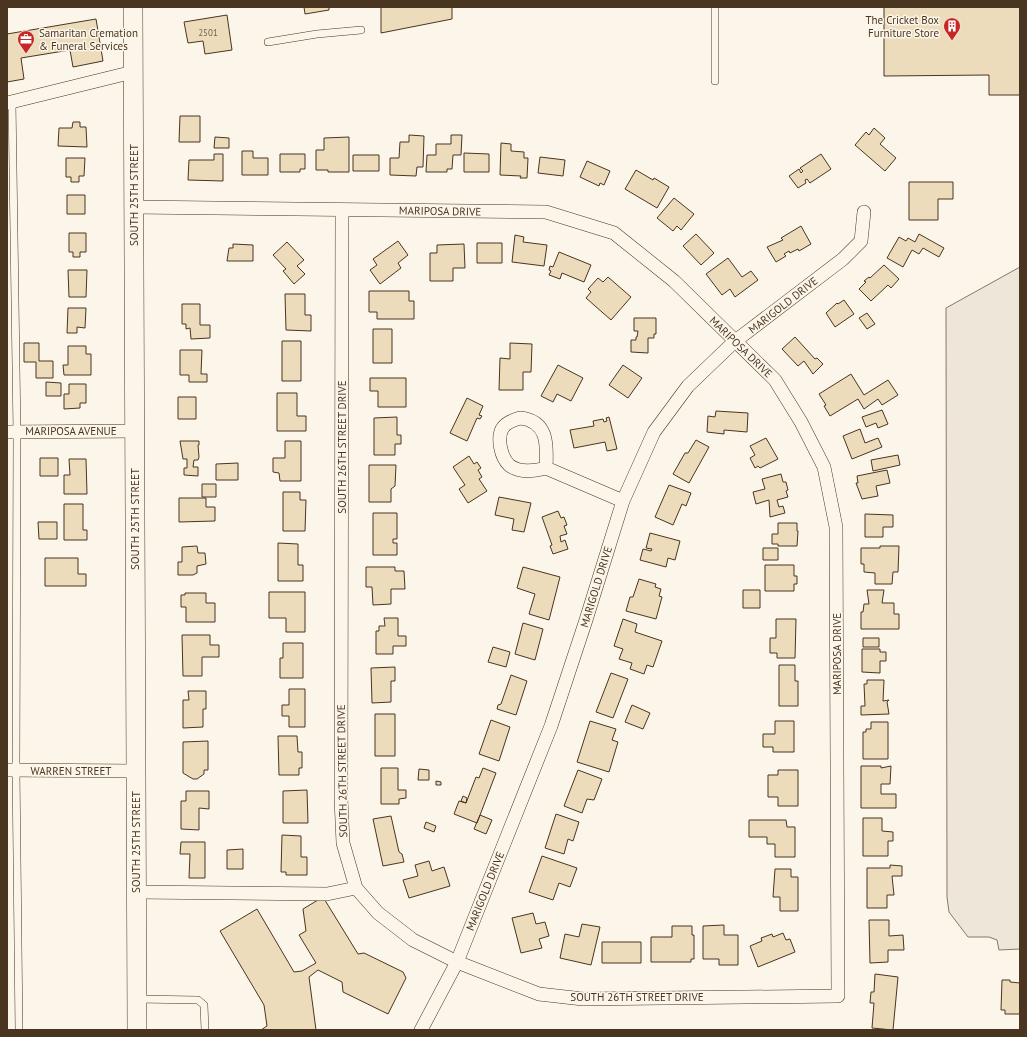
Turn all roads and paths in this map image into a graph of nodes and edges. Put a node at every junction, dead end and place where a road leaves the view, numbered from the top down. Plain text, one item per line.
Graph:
1 (133, 7) edge
2 (715, 7) edge
3 (361, 30) dead end
4 (268, 42) dead end
5 (133, 72) junction
6 (714, 81) dead end
7 (9, 102) edge
8 (134, 207) junction
9 (342, 210) junction
10 (864, 212) dead end
11 (734, 342) junction
12 (134, 431) junction
13 (12, 432) edge
14 (546, 468) dead end
15 (623, 501) junction
16 (12, 770) edge
17 (136, 771) junction
18 (356, 888) junction
19 (137, 892) junction
20 (457, 962) junction
21 (838, 996) joint
22 (137, 999) junction
23 (19, 1030) edge
24 (137, 1030) edge
25 (205, 1030) edge
26 (421, 1030) edge

1 - 5 main road, SOUTH 25TH STREET
2 - 6 lane
3 - 4 lane
5 - 7 street
5 - 8 main road, SOUTH 25TH STREET
7 - 13 lane
8 - 9 street, MARIPOSA DRIVE
8 - 12 main road, SOUTH 25TH STREET
9 - 11 street, MARIPOSA DRIVE
9 - 18 street, SOUTH 26TH STREET DRIVE
10 - 11 street, MARIGOLD DRIVE
11 - 15 street, MARIGOLD DRIVE
11 - 21 street, MARIPOSA DRIVE
12 - 13 street, MARIPOSA AVENUE
12 - 17 main road, SOUTH 25TH STREET
13 - 16 lane
14 - 15 street
15 - 20 street, MARIGOLD DRIVE
16 - 17 street, WARREN STREET
16 - 23 lane
17 - 19 main road, SOUTH 25TH STREET
18 - 19 street
18 - 20 street, SOUTH 26TH STREET DRIVE
19 - 22 main road, SOUTH 25TH STREET
20 - 21 street, SOUTH 26TH STREET DRIVE
20 - 26 street, MARIGOLD DRIVE
22 - 24 main road, SOUTH 25TH STREET
22 - 25 lane

